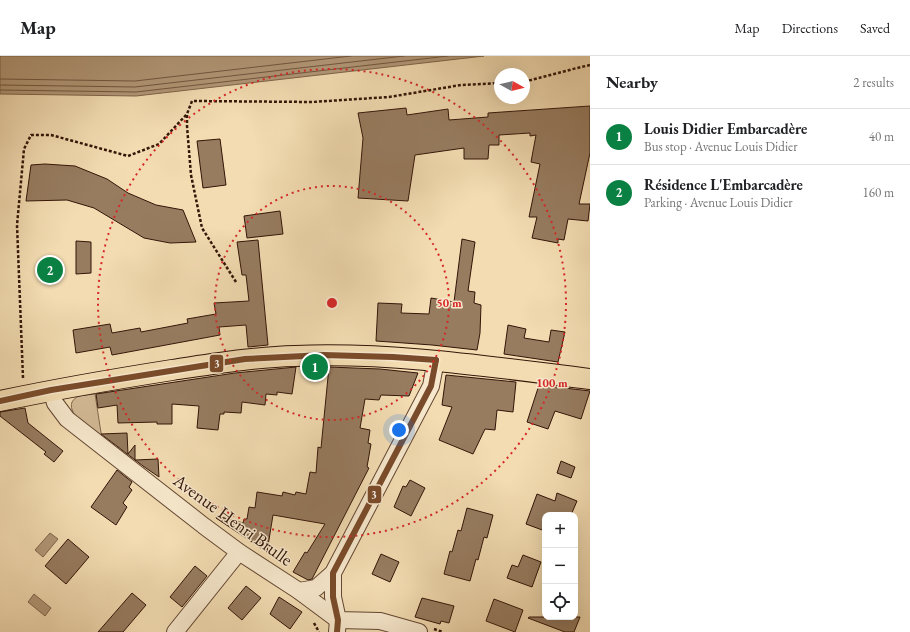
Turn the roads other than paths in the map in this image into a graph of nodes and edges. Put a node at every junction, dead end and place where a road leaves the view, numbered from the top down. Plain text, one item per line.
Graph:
1 (436, 360) junction
2 (590, 378) edge
3 (51, 390) junction
4 (0, 401) edge
5 (239, 552) junction
6 (333, 573) junction
7 (299, 591) junction
8 (338, 626) edge
9 (175, 632) edge
10 (419, 632) edge

1 - 2 main road
1 - 3 main road
1 - 6 street
3 - 4 main road
3 - 5 street, Avenue Henri Brulle
5 - 7 street, Avenue Henri Brulle
5 - 9 street
6 - 7 street
6 - 8 street
7 - 8 street, Avenue Henri Brulle
8 - 10 street

